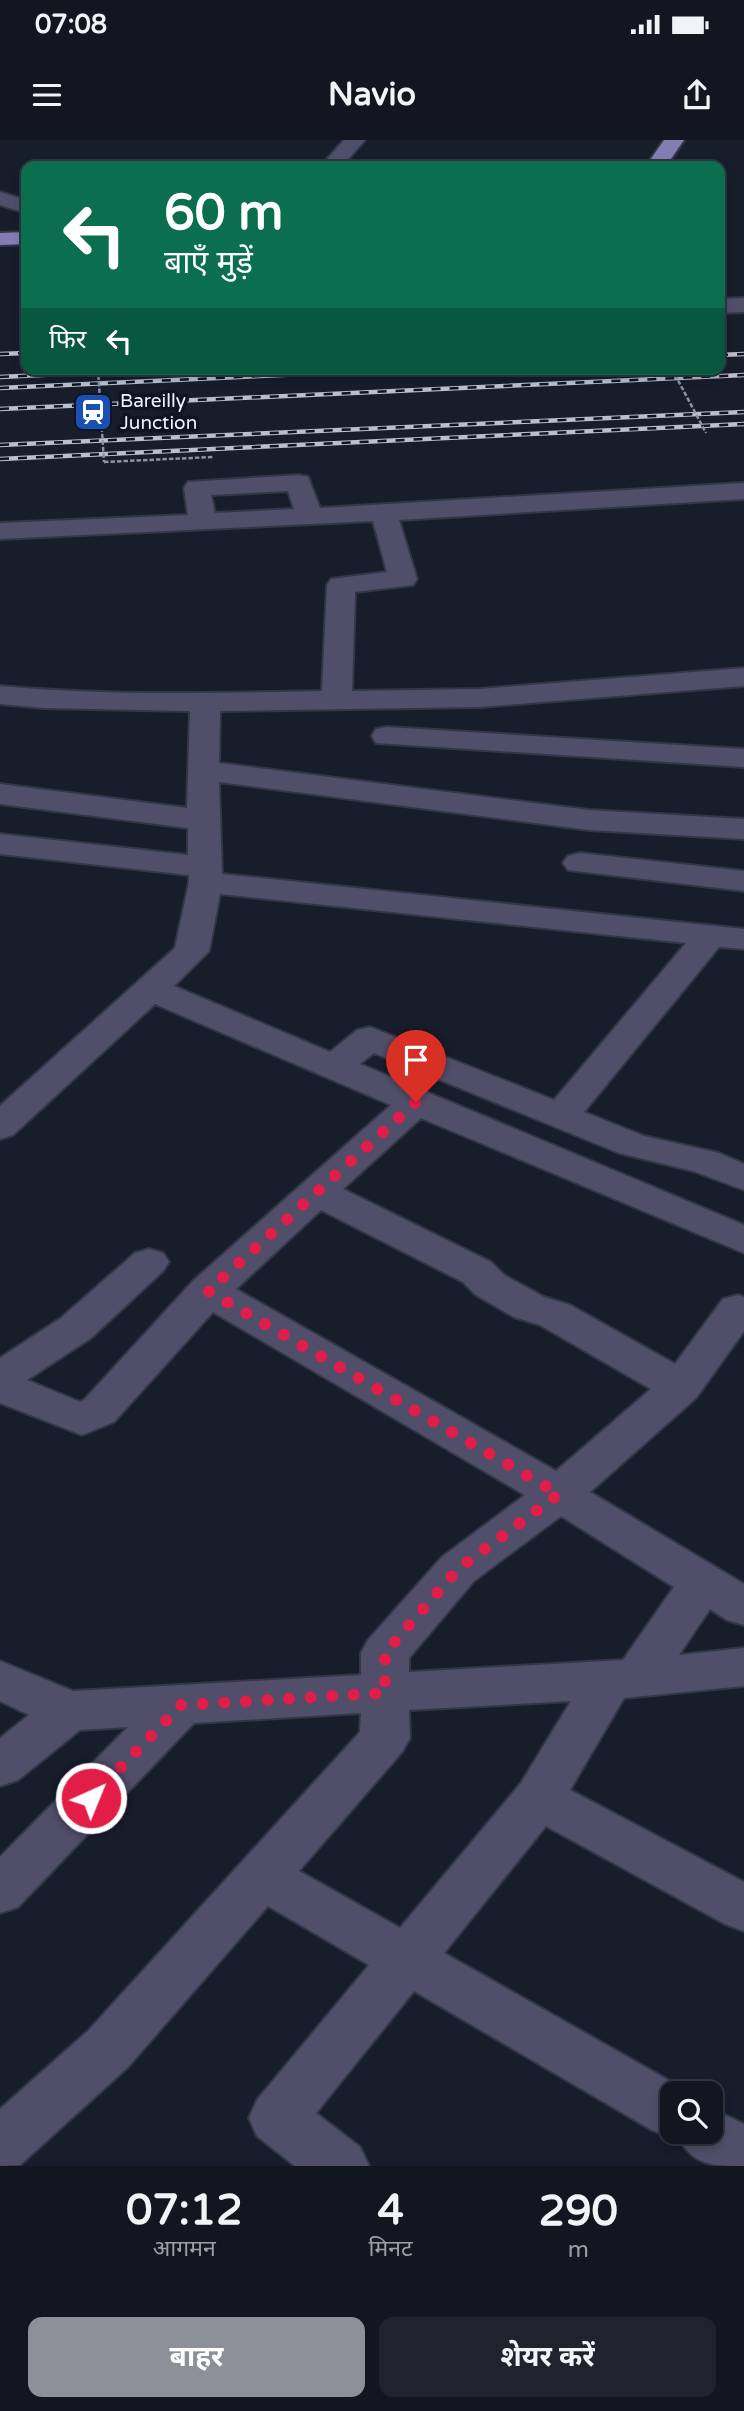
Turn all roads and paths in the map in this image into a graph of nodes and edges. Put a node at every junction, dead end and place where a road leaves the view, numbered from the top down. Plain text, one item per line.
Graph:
1 (355, 140) edge
2 (674, 140) edge
3 (336, 161) edge
4 (659, 161) edge
5 (0, 198) edge
6 (21, 206) edge
7 (0, 214) edge
8 (20, 234) edge
9 (725, 306) edge
10 (744, 306) edge
11 (98, 375) edge
12 (675, 375) edge
13 (706, 433) dead end
14 (213, 457) dead end
15 (744, 491) edge
16 (384, 513) junction
17 (0, 531) edge
18 (744, 677) edge
19 (0, 695) edge
20 (337, 701) junction
21 (205, 702) junction
22 (387, 736) dead end
23 (744, 758) edge
24 (206, 771) junction
25 (0, 794) edge
26 (204, 820) junction
27 (589, 820) junction
28 (744, 828) edge
29 (0, 844) edge
30 (580, 863) junction
31 (206, 875) junction
32 (744, 881) edge
33 (571, 922) junction
34 (727, 937) edge
35 (150, 989) junction
36 (334, 1067) junction
37 (416, 1102) junction
38 (561, 1116) junction
39 (0, 1127) edge
40 (744, 1178) edge
41 (317, 1192) junction
42 (744, 1240) edge
43 (149, 1262) dead end
44 (208, 1291) junction
45 (738, 1309) dead end
46 (0, 1378) edge
47 (0, 1386) edge
48 (681, 1387) junction
49 (559, 1494) junction
50 (703, 1582) junction
51 (744, 1606) edge
52 (744, 1667) edge
53 (623, 1679) junction
54 (0, 1680) edge
55 (385, 1693) junction
56 (181, 1705) junction
57 (69, 1711) junction
58 (0, 1766) edge
59 (539, 1798) junction
60 (263, 1877) junction
61 (0, 1891) edge
62 (744, 1908) edge
63 (407, 1957) junction
64 (660, 2105) edge
65 (723, 2142) edge
66 (0, 2146) edge
67 (0, 2154) edge
68 (744, 2154) edge
69 (14, 2166) edge
70 (340, 2166) edge

1 - 3 street
2 - 4 main road
5 - 6 street
7 - 8 street
9 - 10 street
11 - 14 path, bridge
12 - 13 path, bridge
15 - 16 street
16 - 17 street
16 - 20 street
18 - 20 street
19 - 21 street
20 - 21 street
21 - 24 street
22 - 23 street
24 - 26 street
24 - 27 street
25 - 26 street
26 - 31 street
27 - 28 street
27 - 30 street
29 - 31 street
30 - 32 street
30 - 33 street
31 - 33 street
31 - 35 street
33 - 34 street
34 - 38 street
35 - 36 street
35 - 39 street
36 - 37 street
36 - 38 street
37 - 41 street
37 - 42 street
38 - 40 street
41 - 44 street
41 - 48 street
43 - 46 street
44 - 47 street
44 - 49 street
45 - 48 street
48 - 49 street
49 - 50 street
49 - 55 street
50 - 51 street
50 - 53 street
52 - 53 street
53 - 55 street
53 - 59 street
54 - 57 street
55 - 56 street
55 - 60 street
56 - 57 street
56 - 61 street
57 - 58 street
59 - 62 street
59 - 63 street
60 - 63 street
60 - 66 street
63 - 64 street
63 - 70 street
65 - 68 street
67 - 69 street

